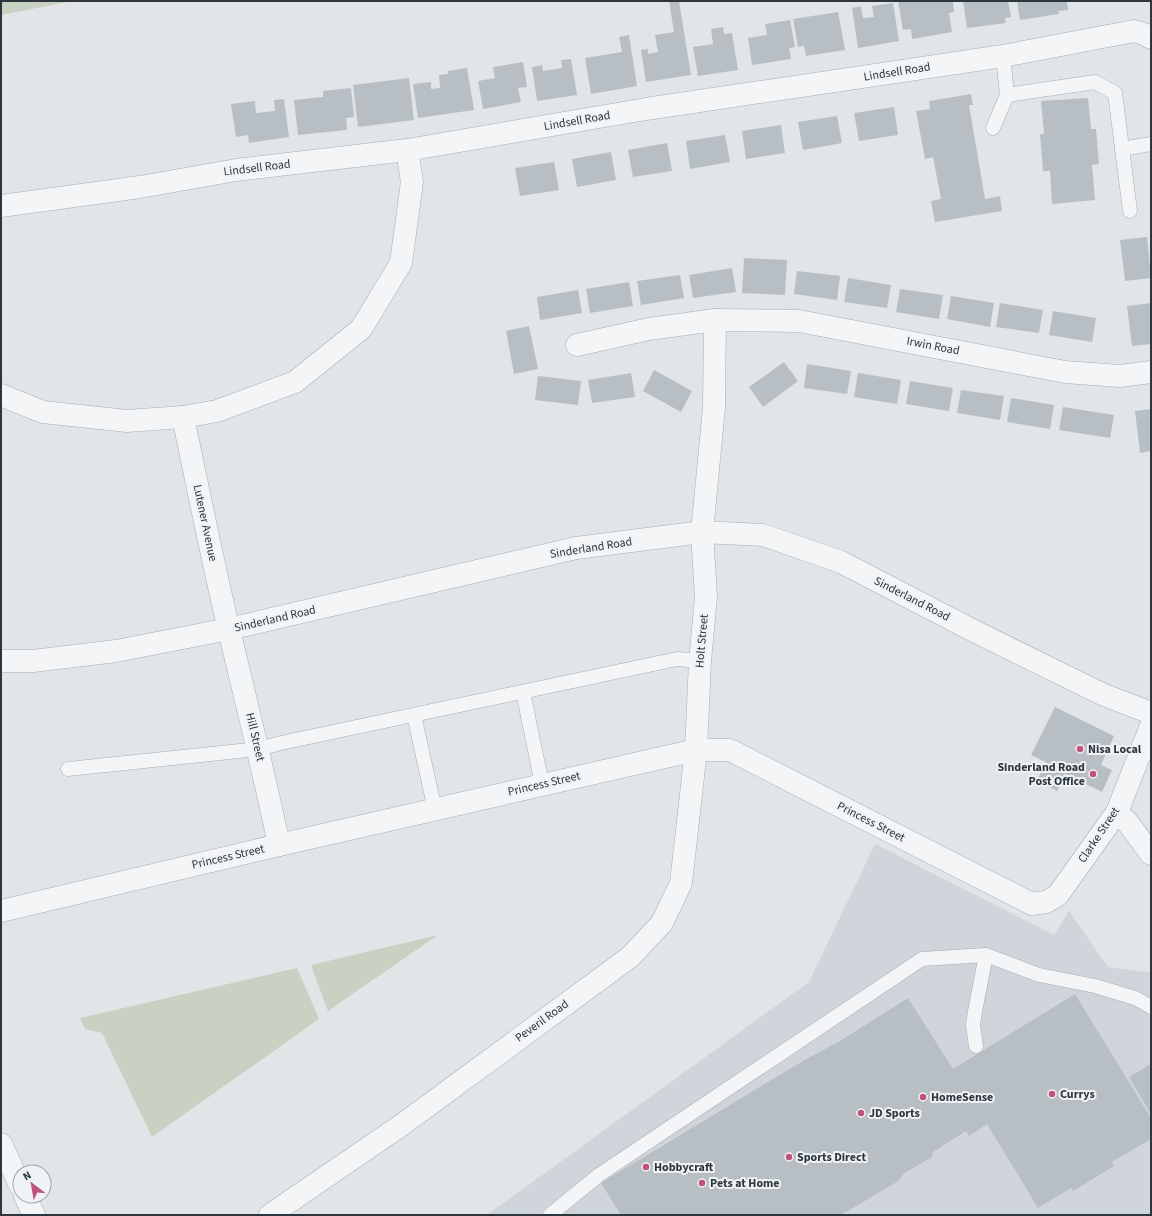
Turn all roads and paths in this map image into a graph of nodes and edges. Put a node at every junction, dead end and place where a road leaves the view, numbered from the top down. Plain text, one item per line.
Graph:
1 (1151, 38) edge
2 (1003, 56) junction
3 (1007, 95) junction
4 (993, 128) dead end
5 (1151, 144) edge
6 (1122, 149) junction
7 (407, 150) junction
8 (1, 206) edge
9 (1130, 211) dead end
10 (715, 320) junction
11 (577, 345) dead end
12 (1151, 372) edge
13 (1, 395) edge
14 (183, 417) junction
15 (702, 532) junction
16 (229, 629) junction
17 (1, 661) edge
18 (700, 661) junction
19 (523, 692) junction
20 (1151, 714) edge
21 (414, 715) junction
22 (1151, 726) edge
23 (259, 749) junction
24 (696, 750) junction
25 (68, 769) dead end
26 (542, 784) junction
27 (435, 810) junction
28 (1117, 812) junction
29 (279, 845) junction
30 (1151, 854) edge
31 (1058, 895) joint
32 (1, 911) edge
33 (986, 955) junction
34 (1151, 1007) edge
35 (976, 1046) dead end
36 (1, 1144) edge
37 (12, 1168) edge
38 (29, 1204) edge
39 (34, 1215) edge
40 (270, 1215) edge
41 (550, 1215) edge

1 - 2 street, Lindsell Road
2 - 3 lane
2 - 7 street, Lindsell Road
3 - 4 lane
3 - 6 lane
5 - 6 lane
6 - 9 lane
7 - 8 street, Lindsell Road
7 - 14 street
10 - 11 street, Irwin Road
10 - 12 street, Irwin Road
10 - 15 street
13 - 14 street
14 - 16 street, Lutener Avenue
15 - 16 street, Sinderland Road
15 - 18 street, Holt Street
15 - 20 street, Sinderland Road
16 - 17 street, Sinderland Road
16 - 23 street, Hill Street
18 - 19 lane
18 - 24 street, Holt Street
19 - 21 lane
19 - 26 lane
21 - 23 lane
21 - 27 lane
22 - 28 street, Clarke Street
23 - 25 lane
23 - 29 street, Hill Street
24 - 26 street, Princess Street
24 - 31 street, Princess Street
24 - 40 street, Peveril Road
26 - 27 street, Princess Street
27 - 29 street, Princess Street
28 - 30 street
28 - 31 street, Clarke Street
29 - 32 street, Princess Street
33 - 34 lane
33 - 35 lane
33 - 41 lane
36 - 37 street
38 - 39 street

